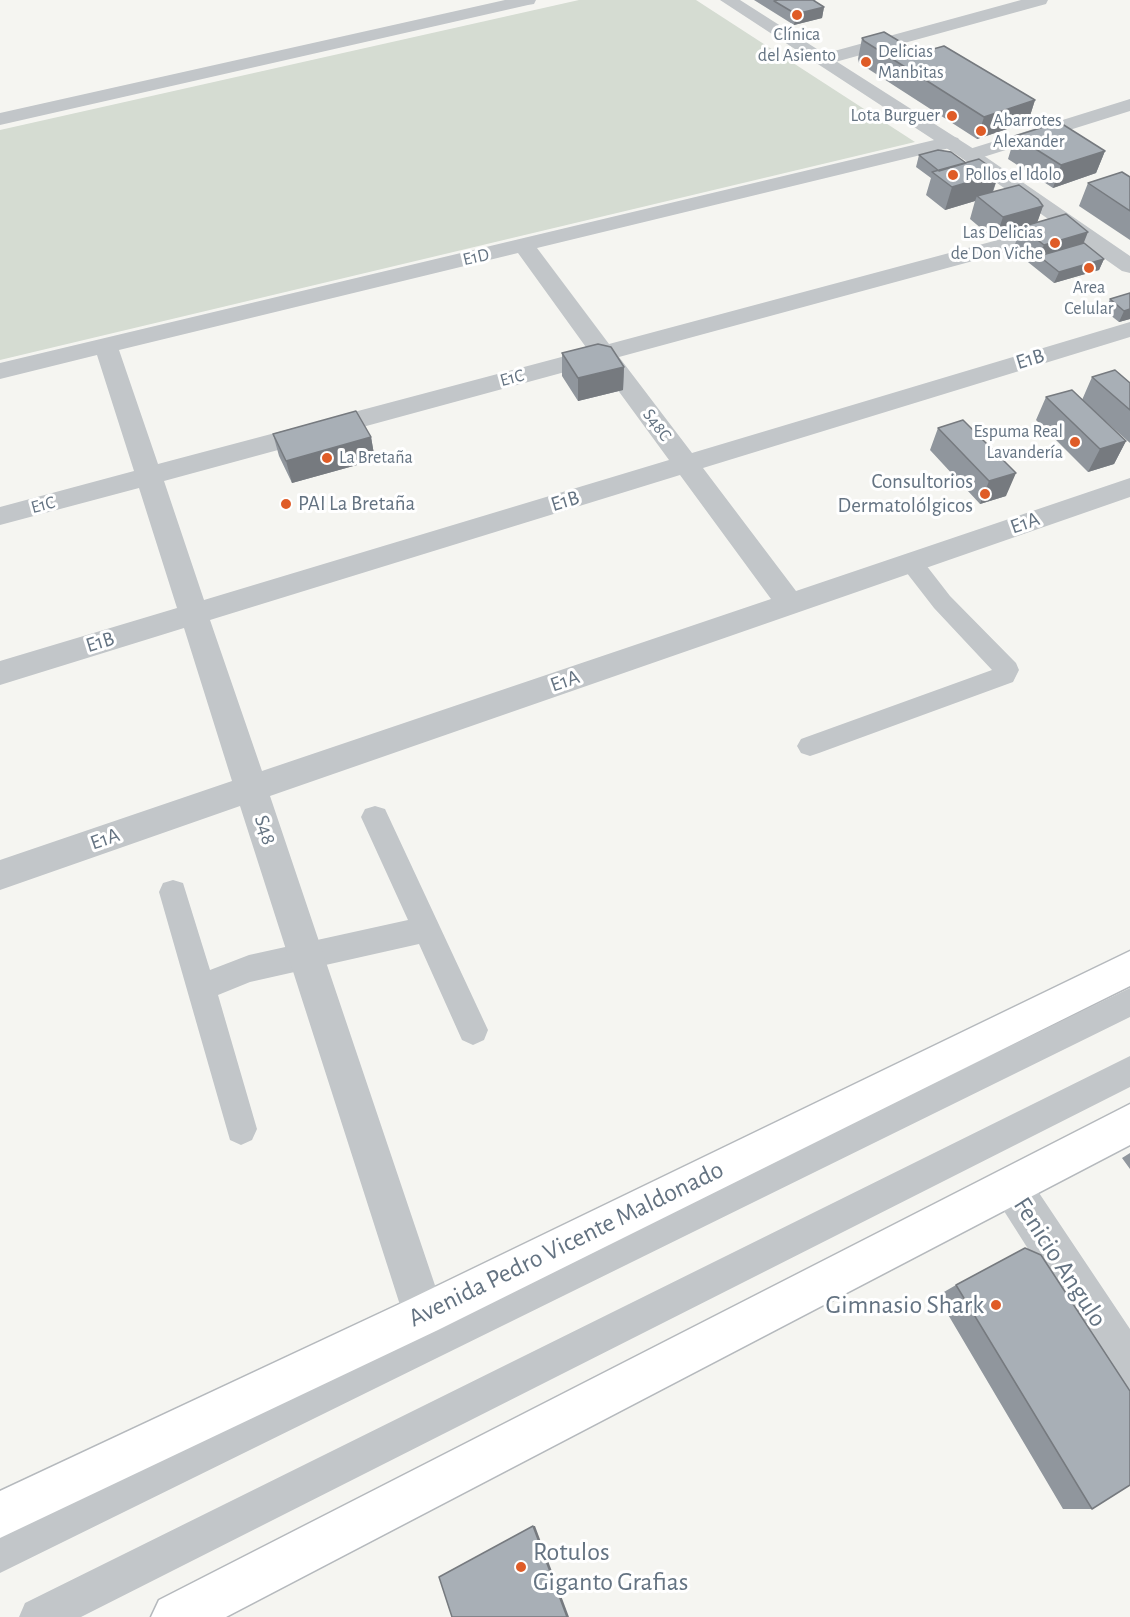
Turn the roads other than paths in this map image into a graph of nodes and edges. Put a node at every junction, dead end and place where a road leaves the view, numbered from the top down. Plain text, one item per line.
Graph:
1 (528, 0) edge
2 (728, 0) edge
3 (1040, 0) edge
4 (822, 60) junction
5 (1130, 105) edge
6 (0, 119) edge
7 (951, 142) junction
8 (970, 155) junction
9 (1024, 240) edge
10 (524, 246) junction
11 (1130, 266) edge
12 (1130, 329) edge
13 (106, 345) junction
14 (604, 353) junction
15 (0, 371) edge
16 (686, 464) junction
17 (149, 476) junction
18 (1130, 487) edge
19 (0, 516) edge
20 (911, 562) junction
21 (790, 604) junction
22 (194, 614) junction
23 (0, 673) edge
24 (810, 746) dead end
25 (251, 789) junction
26 (375, 817) dead end
27 (0, 875) edge
28 (173, 892) dead end
29 (428, 929) junction
30 (304, 955) junction
31 (1130, 968) edge
32 (200, 988) junction
33 (1130, 1002) edge
34 (473, 1030) dead end
35 (1130, 1071) edge
36 (1130, 1124) edge
37 (241, 1129) dead end
38 (1011, 1185) junction
39 (423, 1315) junction
40 (1130, 1368) edge
41 (0, 1515) edge
42 (0, 1553) edge
43 (183, 1615) edge
44 (39, 1617) edge

1 - 6 street
2 - 4 street
3 - 4 street
4 - 7 street
5 - 8 street
7 - 8 street
7 - 10 street, E1D
8 - 11 street
9 - 14 street, E1C
10 - 13 street, E1D
10 - 14 street, S48C
12 - 16 street, E1B
13 - 15 street, E1D
13 - 17 street, S48
14 - 16 street, S48C
14 - 17 street, E1C
16 - 21 street, S48C
16 - 22 street, E1B
17 - 19 street, E1C
17 - 22 street, S48
18 - 20 street, E1A
20 - 21 street, E1A
20 - 24 lane
21 - 25 street, E1A
22 - 23 street, E1B
22 - 25 street, S48
25 - 27 street, E1A
25 - 30 street, S48
26 - 29 lane
28 - 32 lane
29 - 30 lane
29 - 34 lane
30 - 32 lane
30 - 39 street, S48
31 - 39 main road, Avenida Pedro Vicente Maldonado
32 - 37 lane
33 - 42 lane
35 - 44 lane
36 - 38 main road
38 - 40 street, Fenicio Angulo
38 - 43 main road
39 - 41 main road, Avenida Pedro Vicente Maldonado

